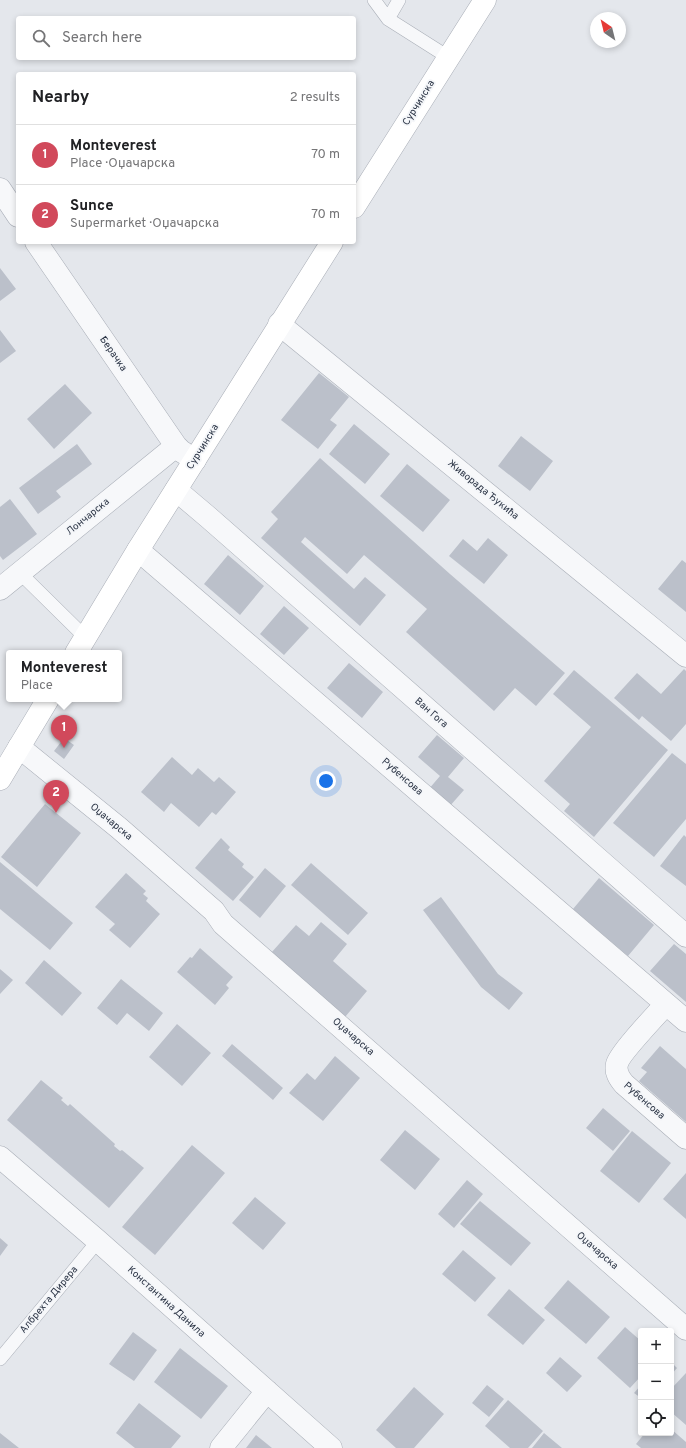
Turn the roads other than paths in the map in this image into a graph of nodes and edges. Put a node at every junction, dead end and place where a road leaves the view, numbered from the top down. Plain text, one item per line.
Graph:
1 (374, 0) edge
2 (399, 0) edge
3 (485, 0) edge
4 (388, 19) junction
5 (448, 57) junction
6 (0, 189) edge
7 (356, 204) edge
8 (16, 213) edge
9 (37, 244) edge
10 (331, 244) edge
11 (280, 324) junction
12 (176, 446) junction
13 (195, 460) junction
14 (176, 490) junction
15 (138, 550) junction
16 (20, 573) junction
17 (0, 589) edge
18 (80, 645) edge
19 (686, 656) edge
20 (46, 702) edge
21 (19, 747) junction
22 (0, 779) edge
23 (686, 936) edge
24 (666, 1004) junction
25 (686, 1021) edge
26 (686, 1138) edge
27 (0, 1157) edge
28 (98, 1241) junction
29 (686, 1329) edge
30 (0, 1359) edge
31 (267, 1391) junction
32 (221, 1448) edge
33 (331, 1448) edge

1 - 4 lane
2 - 4 lane
3 - 5 main road, Сурчинска
4 - 5 lane
5 - 7 main road, Сурчинска
6 - 8 street
9 - 12 street, Берачка
10 - 11 main road, Сурчинска
11 - 13 main road, Сурчинска
11 - 19 street, Живорада Ђукића
12 - 13 street, Берачка
12 - 16 street, Лончарска
13 - 14 main road, Сурчинска
14 - 15 main road, Сурчинска
14 - 23 street, Ван Гога
15 - 18 main road, Сурчинска
15 - 24 street, Рубенсова
16 - 17 street, Лончарска
16 - 18 lane
20 - 21 main road
21 - 22 main road
21 - 29 street, Оџачарска
24 - 25 street, Рубенсова
24 - 26 street, Рубенсова
27 - 28 street, Константина Данила
28 - 30 lane, Албрехта Дирера
28 - 31 street, Константина Данила
31 - 32 street
31 - 33 street, Константина Данила

